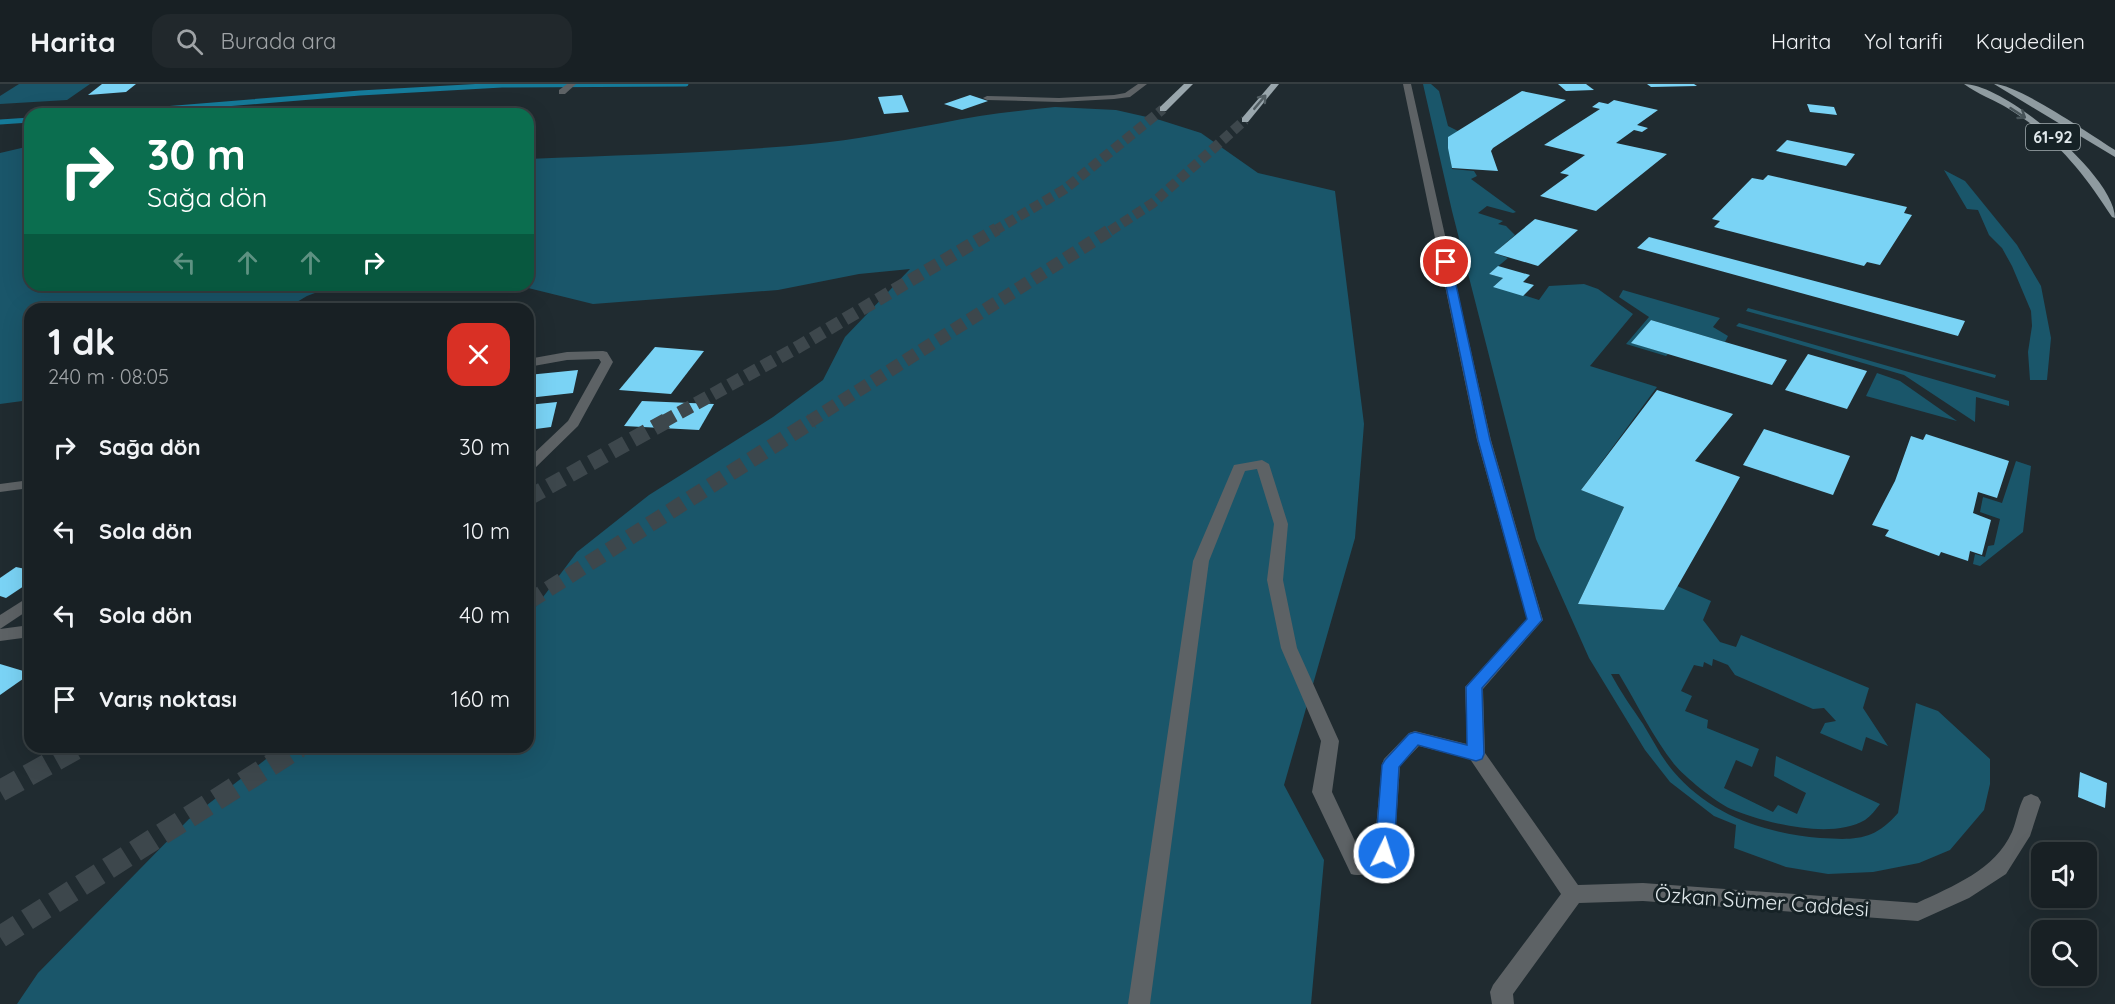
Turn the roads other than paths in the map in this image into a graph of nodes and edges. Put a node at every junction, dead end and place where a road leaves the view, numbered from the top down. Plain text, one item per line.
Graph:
1 (572, 84) edge
2 (1143, 84) edge
3 (1189, 84) edge
4 (1275, 84) edge
5 (1407, 84) edge
6 (1968, 84) edge
7 (1998, 84) edge
8 (562, 92) dead end
9 (987, 98) dead end
10 (1163, 109) tunnel mouth
11 (1245, 120) tunnel mouth
12 (2098, 144) junction
13 (2115, 154) edge
14 (2115, 161) edge
15 (2115, 215) edge
16 (534, 362) edge
17 (534, 461) edge
18 (24, 485) edge
19 (0, 488) edge
20 (24, 605) edge
21 (0, 623) edge
22 (24, 632) edge
23 (0, 635) edge
24 (1476, 754) junction
25 (2031, 802) dead end
26 (1573, 894) junction
27 (1139, 1004) edge
28 (1503, 1004) edge

1 - 8 street
2 - 9 street
3 - 10 highway
11 -> 4 highway
5 - 24 street
6 -> 15 main road, 61-92
7 - 12 main road, 61-92
12 - 13 main road, 61-92
12 - 14 main road
16 - 17 street
18 - 19 street
20 - 21 street
22 - 23 street
24 - 26 street
24 - 27 street
25 - 26 street, Özkan Sümer Caddesi
26 - 28 street

